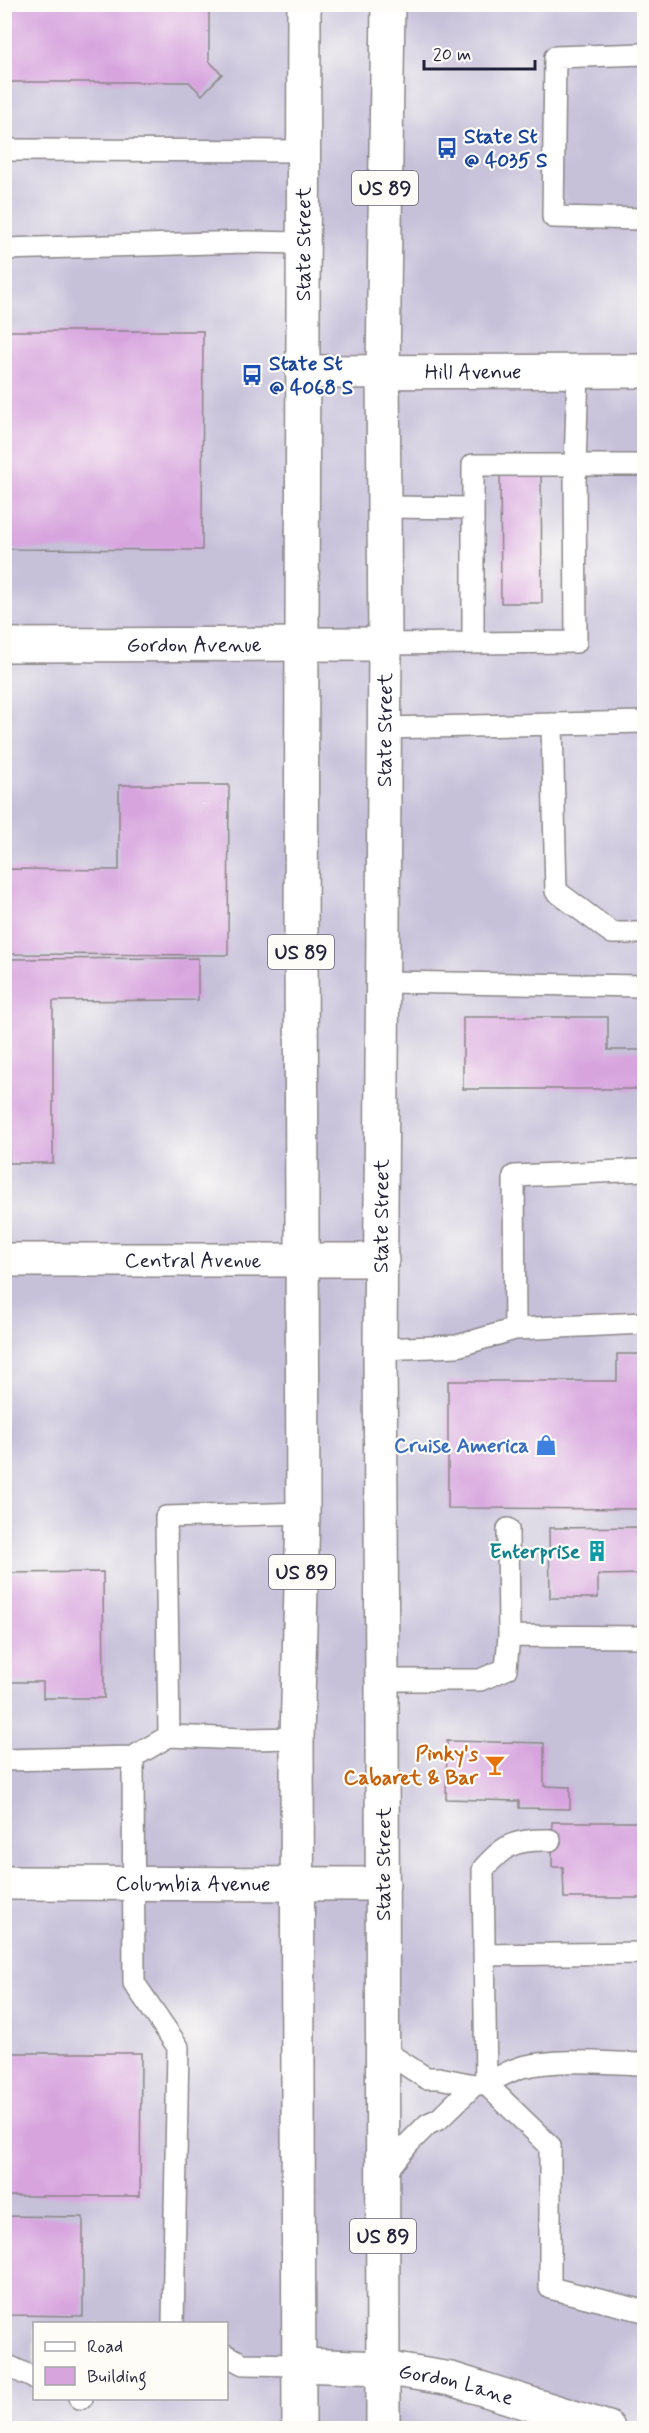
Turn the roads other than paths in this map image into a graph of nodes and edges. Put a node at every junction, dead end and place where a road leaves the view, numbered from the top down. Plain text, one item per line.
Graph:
1 (304, 4) edge
2 (388, 4) edge
3 (645, 54) edge
4 (4, 150) edge
5 (303, 151) junction
6 (645, 219) edge
7 (303, 243) junction
8 (4, 249) edge
9 (645, 371) edge
10 (302, 372) junction
11 (383, 372) junction
12 (578, 372) junction
13 (575, 465) junction
14 (645, 465) edge
15 (385, 507) junction
16 (472, 508) junction
17 (472, 643) junction
18 (385, 644) junction
19 (4, 645) edge
20 (302, 645) junction
21 (645, 722) edge
22 (552, 724) junction
23 (384, 728) junction
24 (645, 933) edge
25 (383, 982) junction
26 (645, 986) edge
27 (645, 1170) edge
28 (4, 1260) edge
29 (302, 1260) junction
30 (382, 1260) junction
31 (645, 1323) edge
32 (515, 1329) junction
33 (380, 1349) junction
34 (303, 1513) junction
35 (508, 1529) dead end
36 (509, 1636) junction
37 (645, 1637) edge
38 (382, 1680) junction
39 (169, 1736) junction
40 (297, 1738) junction
41 (133, 1757) junction
42 (4, 1760) edge
43 (550, 1840) dead end
44 (4, 1883) edge
45 (135, 1884) junction
46 (297, 1884) junction
47 (383, 1884) junction
48 (645, 1953) edge
49 (484, 1955) junction
50 (383, 2050) junction
51 (645, 2064) edge
52 (480, 2084) junction
53 (383, 2175) junction
54 (645, 2311) edge
55 (173, 2322) edge
56 (4, 2364) edge
57 (232, 2365) edge
58 (299, 2365) junction
59 (383, 2368) junction
60 (33, 2378) edge
61 (299, 2428) edge
62 (383, 2428) edge
63 (608, 2428) edge

1 - 5 main road, State Street / US 89
2 - 11 main road, State Street / US 89
3 - 6 lane
4 - 5 lane
5 - 7 main road, State Street / US 89
7 - 8 lane
7 - 10 main road, State Street / US 89
9 - 12 main road, Hill Avenue
10 - 11 main road, Hill Avenue
10 - 20 main road, State Street / US 89
11 - 12 main road, Hill Avenue
11 - 15 main road, State Street / US 89
12 - 13 lane
13 - 14 lane
13 - 16 lane
13 - 17 lane
15 - 16 lane
15 - 18 main road, State Street / US 89
16 - 17 lane
17 - 18 lane
18 - 20 main road, Gordon Avenue
18 - 23 main road, State Street / US 89
19 - 20 main road, Gordon Avenue
20 - 29 main road, State Street / US 89
21 - 22 lane
22 - 23 lane
22 - 24 lane
23 - 25 main road, State Street / US 89
25 - 26 lane
25 - 30 main road, State Street / US 89
27 - 32 lane
28 - 29 main road, Central Avenue
29 - 30 main road, Central Avenue
29 - 34 main road, State Street / US 89
30 - 33 main road, State Street / US 89
31 - 32 lane
32 - 33 lane
33 - 38 main road, State Street / US 89
34 - 39 lane
34 - 40 main road, State Street / US 89
35 - 36 lane
36 - 37 lane
36 - 38 lane
38 - 47 main road, State Street / US 89
39 - 40 lane
39 - 41 lane
40 - 46 main road, State Street / US 89
41 - 42 lane
41 - 45 lane
43 - 49 lane
44 - 45 main road, Columbia Avenue
45 - 46 main road, Columbia Avenue
45 - 55 lane
46 - 47 main road, Columbia Avenue
46 - 58 main road, State Street / US 89
47 - 50 main road, State Street / US 89
48 - 49 lane
49 - 52 lane
50 - 52 lane
50 - 53 main road, State Street / US 89
51 - 52 lane
52 - 53 lane
52 - 54 lane
53 - 59 main road, State Street / US 89
56 - 60 lane
57 - 58 lane
58 - 59 main road, Gordon Lane
58 - 61 main road, State Street / US 89
59 - 62 main road, State Street / US 89
59 - 63 main road, Gordon Lane

